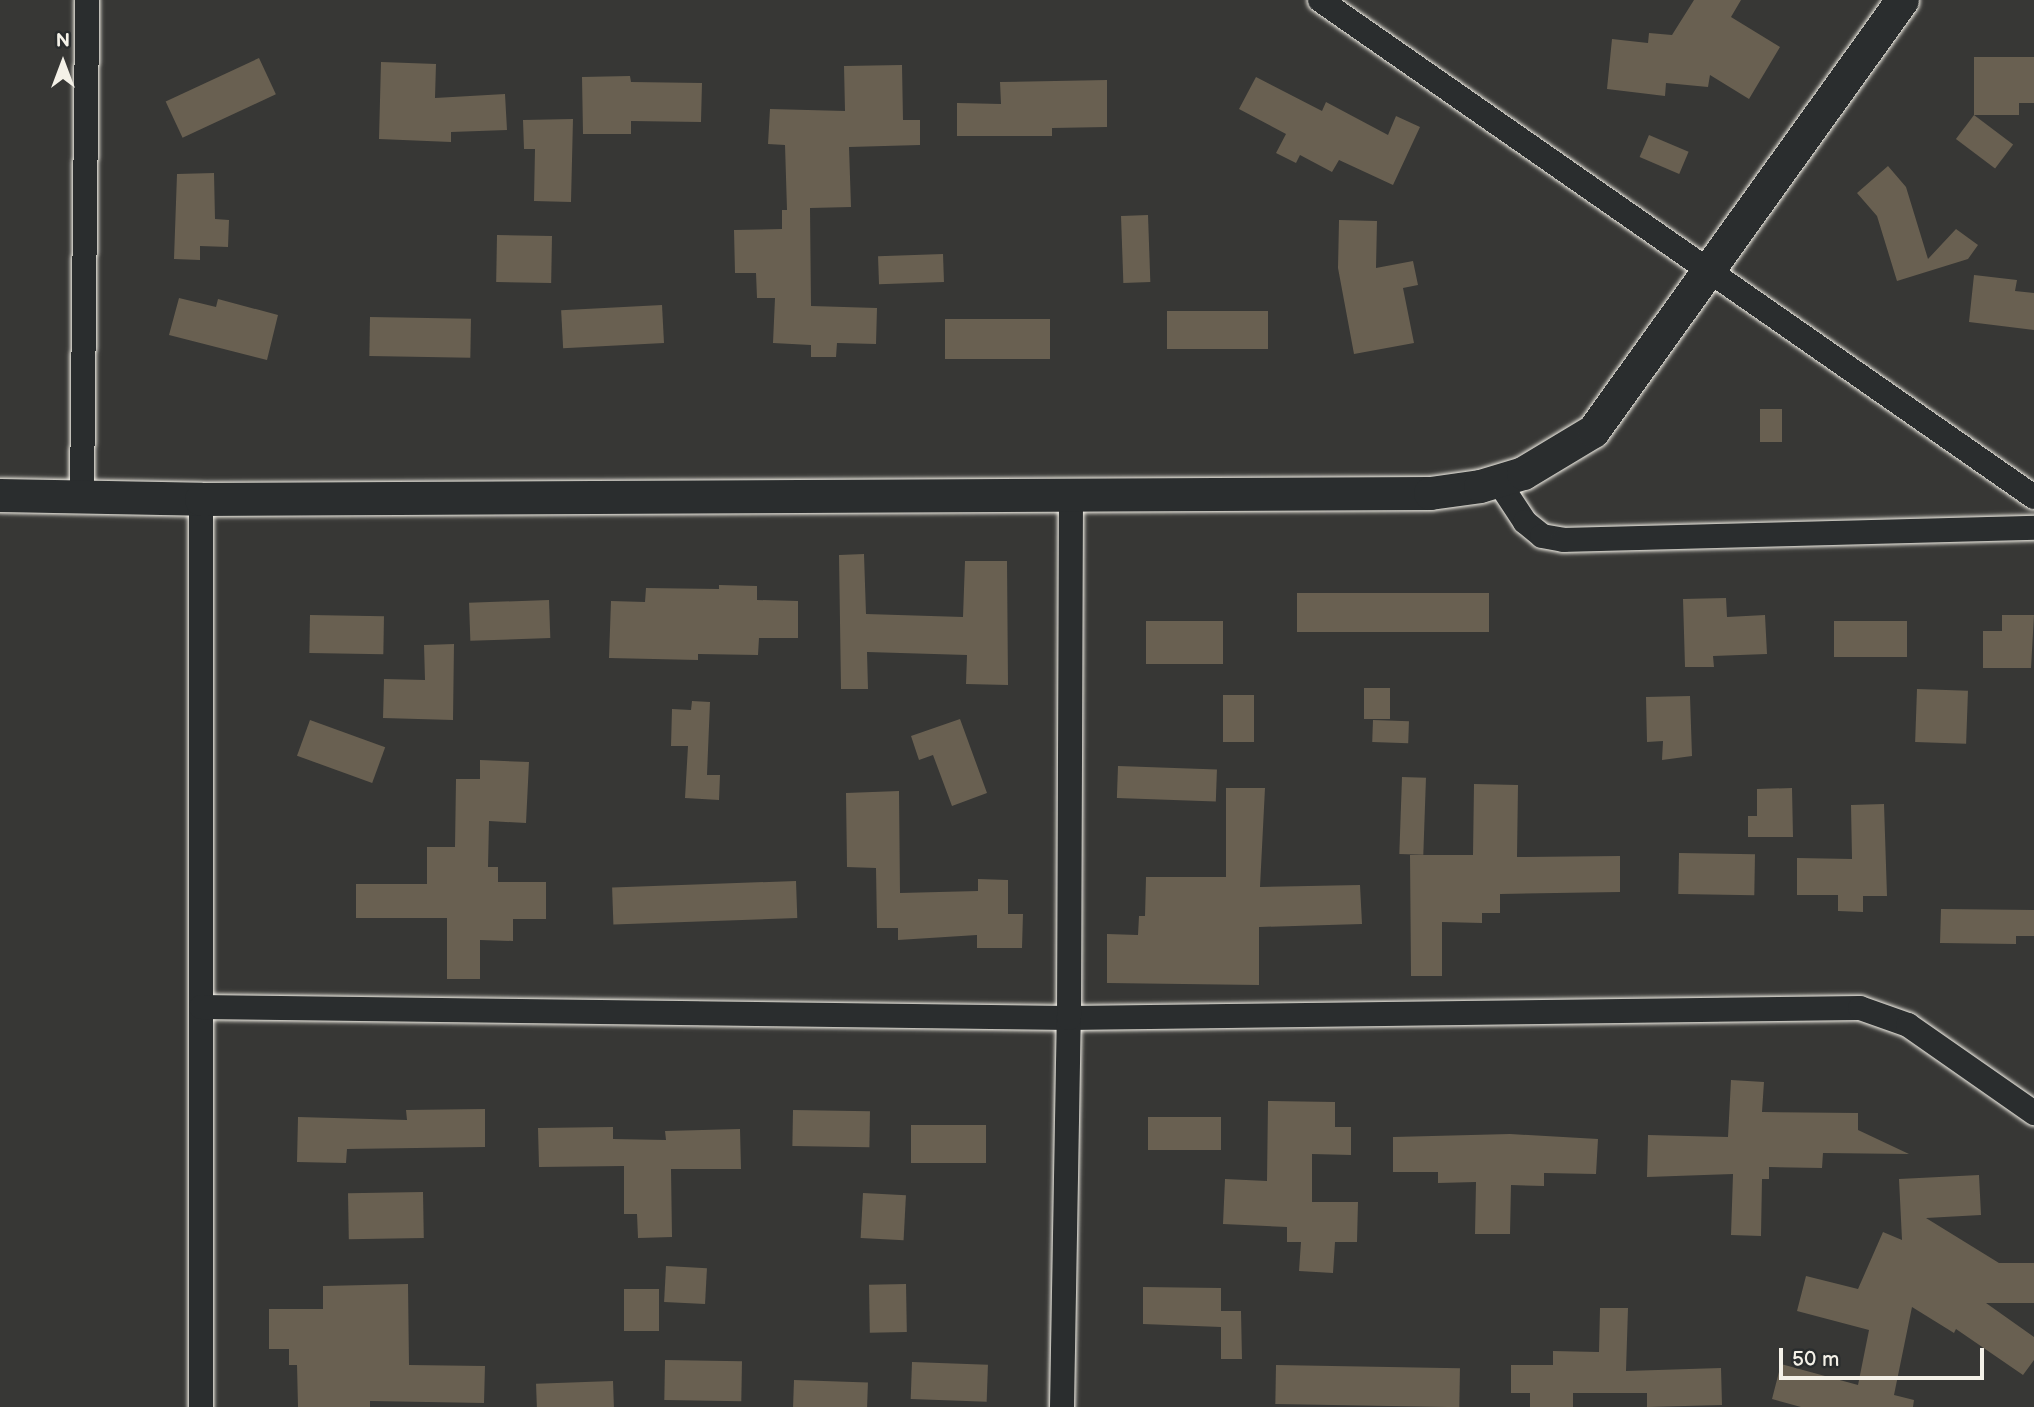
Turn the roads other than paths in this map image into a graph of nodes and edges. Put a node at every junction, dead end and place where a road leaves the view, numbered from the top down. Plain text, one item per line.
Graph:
1 (87, 0) edge
2 (1320, 0) edge
3 (1902, 0) edge
4 (1710, 271) junction
5 (1498, 481) junction
6 (1071, 493) junction
7 (0, 495) edge
8 (82, 496) junction
9 (2034, 497) edge
10 (201, 499) junction
11 (2034, 528) edge
12 (201, 1007) junction
13 (1069, 1018) junction
14 (2034, 1113) edge
15 (201, 1407) edge
16 (1062, 1407) edge

1 - 8 street
2 - 4 street
3 - 4 street
4 - 5 street
4 - 9 street
5 - 6 street
5 - 11 street
6 - 10 street
6 - 13 street
7 - 8 street
8 - 10 street
10 - 12 street
12 - 13 street
12 - 15 street
13 - 14 street
13 - 16 street

